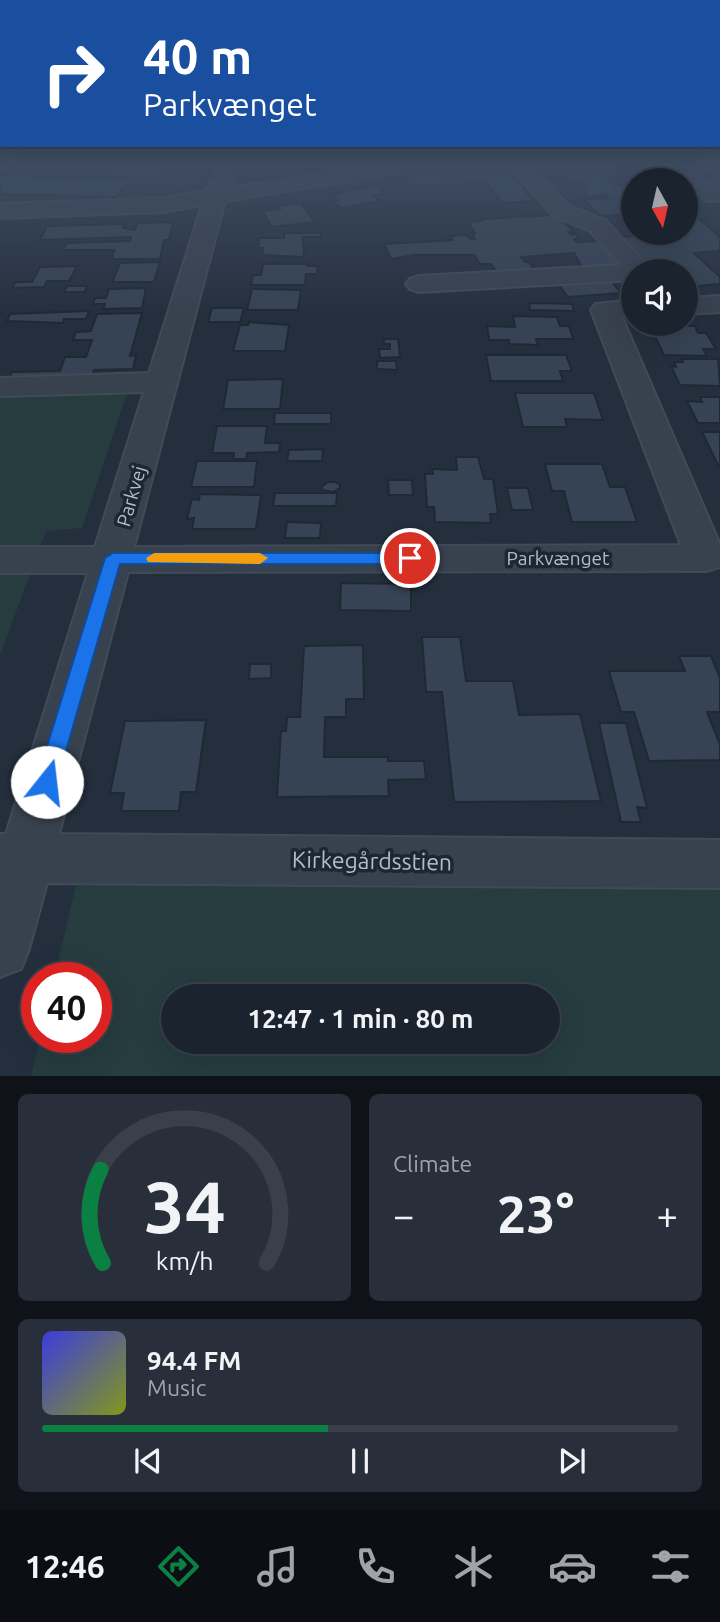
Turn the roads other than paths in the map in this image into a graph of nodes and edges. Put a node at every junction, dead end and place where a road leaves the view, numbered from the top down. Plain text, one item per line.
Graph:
1 (212, 215) edge
2 (572, 215) edge
3 (629, 259) edge
4 (621, 273) edge
5 (419, 284) dead end
6 (720, 304) edge
7 (698, 305) edge
8 (621, 309) edge
9 (163, 382) junction
10 (0, 387) edge
11 (113, 558) junction
12 (0, 560) edge
13 (12, 857) edge
14 (720, 864) edge
15 (0, 949) edge

1 - 9 street, Parkvej
2 - 3 street
4 - 5 street
6 - 7 street
8 - 11 street, Parkvænget
9 - 10 street
9 - 11 street, Parkvej
11 - 12 street
11 - 13 street, Parkvej
13 - 14 street, Kirkegårdsstien
13 - 15 street, Parkvej

